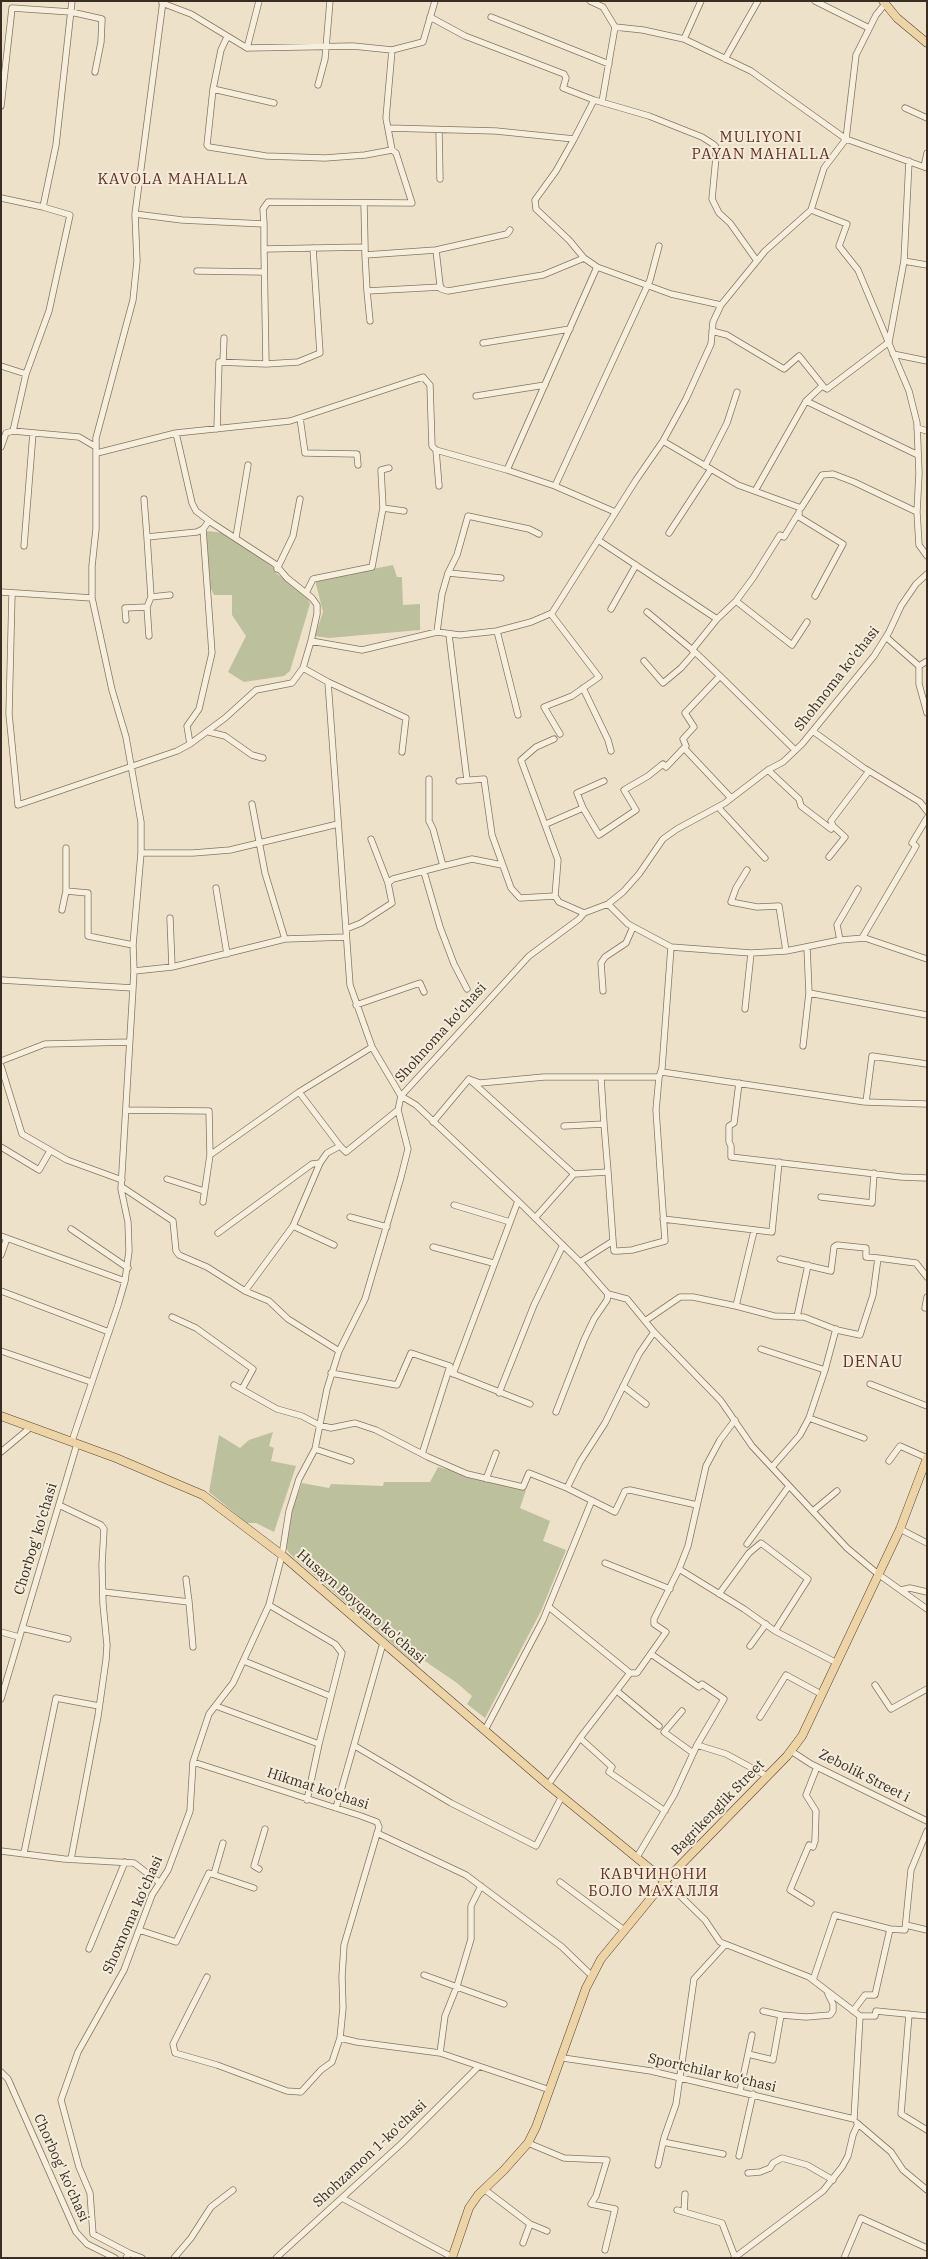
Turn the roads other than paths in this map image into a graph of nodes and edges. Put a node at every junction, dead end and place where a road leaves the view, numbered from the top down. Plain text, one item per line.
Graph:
1 (72, 1) edge
2 (259, 1) edge
3 (330, 1) edge
4 (435, 1) edge
5 (590, 1) edge
6 (701, 1) edge
7 (758, 1) edge
8 (815, 1) edge
9 (163, 2) edge
10 (884, 2) edge
11 (12, 4) edge
12 (604, 4) edge
13 (71, 12) junction
14 (491, 17) dead end
15 (430, 18) junction
16 (615, 28) junction
17 (870, 28) junction
18 (226, 37) junction
19 (684, 39) junction
20 (927, 43) edge
21 (325, 46) junction
22 (247, 48) junction
23 (392, 50) junction
24 (725, 59) junction
25 (609, 64) junction
26 (95, 72) dead end
27 (318, 85) dead end
28 (213, 90) junction
29 (594, 100) junction
30 (602, 102) junction
31 (274, 103) dead end
32 (1, 106) edge
33 (906, 108) dead end
34 (927, 118) edge
35 (388, 128) junction
36 (438, 131) junction
37 (574, 139) junction
38 (846, 139) junction
39 (392, 150) junction
40 (927, 153) edge
41 (909, 161) junction
42 (925, 167) edge
43 (440, 179) dead end
44 (1, 198) edge
45 (364, 204) junction
46 (44, 207) junction
47 (810, 210) junction
48 (135, 214) junction
49 (264, 224) junction
50 (510, 230) dead end
51 (659, 246) dead end
52 (365, 247) junction
53 (313, 248) junction
54 (264, 249) junction
55 (436, 250) junction
56 (365, 255) junction
57 (584, 258) junction
58 (756, 261) junction
59 (904, 261) junction
60 (927, 265) edge
61 (597, 267) junction
62 (197, 272) dead end
63 (264, 272) junction
64 (647, 286) junction
65 (441, 287) junction
66 (367, 291) junction
67 (721, 305) junction
68 (370, 322) dead end
69 (570, 329) junction
70 (712, 331) junction
71 (224, 338) dead end
72 (889, 342) junction
73 (483, 343) dead end
74 (893, 354) junction
75 (927, 361) edge
76 (223, 362) junction
77 (266, 364) junction
78 (1, 366) edge
79 (26, 374) junction
80 (545, 384) junction
81 (823, 386) junction
82 (737, 392) dead end
83 (476, 396) dead end
84 (806, 401) junction
85 (300, 418) junction
86 (917, 428) junction
87 (217, 429) junction
88 (13, 431) junction
89 (927, 431) edge
90 (33, 433) junction
91 (176, 433) junction
92 (663, 441) junction
93 (1, 447) edge
94 (96, 450) junction
95 (436, 450) junction
96 (918, 455) junction
97 (358, 464) dead end
98 (248, 465) dead end
99 (389, 468) dead end
100 (708, 468) junction
101 (507, 470) junction
102 (439, 486) dead end
103 (555, 486) junction
104 (755, 491) junction
105 (144, 499) dead end
106 (300, 499) dead end
107 (383, 508) junction
108 (801, 508) junction
109 (404, 511) dead end
110 (615, 512) junction
111 (917, 512) junction
112 (798, 514) junction
113 (209, 521) junction
114 (204, 529) junction
115 (669, 533) dead end
116 (539, 534) dead end
117 (147, 537) junction
118 (236, 537) junction
119 (598, 540) junction
120 (24, 546) dead end
121 (927, 556) edge
122 (636, 565) junction
123 (277, 569) junction
124 (448, 573) junction
125 (927, 574) edge
126 (501, 578) dead end
127 (1, 592) edge
128 (306, 593) junction
129 (12, 594) junction
130 (170, 595) dead end
131 (151, 596) junction
132 (815, 596) dead end
133 (92, 598) junction
134 (736, 601) junction
135 (147, 607) junction
136 (611, 608) dead end
137 (647, 612) dead end
138 (551, 614) junction
139 (717, 619) junction
140 (126, 620) dead end
141 (808, 622) dead end
142 (497, 631) junction
143 (437, 632) junction
144 (149, 636) dead end
145 (449, 636) junction
146 (886, 636) junction
147 (311, 641) junction
148 (694, 651) junction
149 (644, 661) dead end
150 (927, 661) edge
151 (919, 666) junction
152 (303, 668) junction
153 (720, 676) junction
154 (328, 682) junction
155 (583, 688) junction
156 (927, 713) edge
157 (518, 715) dead end
158 (208, 732) junction
159 (814, 732) junction
160 (560, 734) dead end
161 (554, 739) dead end
162 (190, 744) junction
163 (684, 748) junction
164 (795, 750) junction
165 (611, 751) dead end
166 (402, 752) dead end
167 (263, 758) dead end
168 (131, 767) junction
169 (768, 770) junction
170 (869, 771) junction
171 (429, 779) dead end
172 (467, 780) junction
173 (459, 781) dead end
174 (604, 781) dead end
175 (731, 798) junction
176 (252, 804) dead end
177 (718, 807) junction
178 (583, 808) junction
179 (927, 811) edge
180 (927, 818) edge
181 (338, 824) junction
182 (546, 824) junction
183 (833, 826) junction
184 (371, 839) dead end
185 (258, 843) junction
186 (66, 848) dead end
187 (142, 853) junction
188 (829, 857) dead end
189 (765, 858) dead end
190 (502, 865) junction
191 (443, 866) junction
192 (747, 870) dead end
193 (424, 872) junction
194 (388, 883) junction
195 (216, 888) dead end
196 (858, 889) dead end
197 (66, 891) junction
198 (555, 896) junction
199 (608, 904) junction
200 (62, 910) dead end
201 (584, 913) junction
202 (170, 918) dead end
203 (633, 927) junction
204 (346, 929) junction
205 (346, 937) junction
206 (862, 938) junction
207 (285, 939) junction
208 (840, 940) junction
209 (133, 945) junction
210 (671, 947) junction
211 (807, 947) junction
212 (927, 950) edge
213 (786, 951) junction
214 (751, 953) junction
215 (227, 954) junction
216 (925, 958) edge
217 (172, 968) junction
218 (134, 970) junction
219 (1, 980) edge
220 (133, 988) junction
221 (467, 989) dead end
222 (603, 991) dead end
223 (424, 992) dead end
224 (810, 993) junction
225 (356, 1005) junction
226 (745, 1009) dead end
227 (927, 1015) edge
228 (129, 1042) junction
229 (803, 1046) dead end
230 (372, 1047) junction
231 (1, 1060) edge
232 (927, 1064) edge
233 (1, 1066) edge
234 (660, 1074) junction
235 (601, 1078) junction
236 (469, 1079) junction
237 (739, 1083) junction
238 (5, 1089) edge
239 (299, 1092) junction
240 (401, 1096) junction
241 (866, 1102) junction
242 (927, 1104) edge
243 (127, 1110) junction
244 (398, 1110) junction
245 (433, 1122) junction
246 (604, 1124) junction
247 (564, 1126) dead end
248 (340, 1146) junction
249 (1, 1147) edge
250 (50, 1151) junction
251 (210, 1155) junction
252 (779, 1162) junction
253 (320, 1163) junction
254 (608, 1172) junction
255 (874, 1173) junction
256 (574, 1174) junction
257 (927, 1178) edge
258 (167, 1179) dead end
259 (122, 1184) junction
260 (204, 1191) junction
261 (821, 1197) dead end
262 (518, 1201) junction
263 (203, 1202) dead end
264 (454, 1205) dead end
265 (350, 1217) dead end
266 (535, 1218) junction
267 (664, 1219) junction
268 (510, 1222) junction
269 (293, 1226) junction
270 (387, 1226) junction
271 (72, 1229) dead end
272 (754, 1231) junction
273 (218, 1233) dead end
274 (4, 1237) edge
275 (613, 1241) junction
276 (334, 1245) dead end
277 (563, 1245) junction
278 (433, 1247) dead end
279 (1, 1255) edge
280 (780, 1258) dead end
281 (878, 1258) junction
282 (580, 1262) junction
283 (493, 1264) junction
284 (808, 1265) junction
285 (128, 1268) junction
286 (927, 1277) edge
287 (125, 1281) junction
288 (245, 1290) junction
289 (1, 1292) edge
290 (608, 1294) junction
291 (927, 1297) edge
292 (736, 1306) junction
293 (927, 1308) edge
294 (172, 1317) dead end
295 (797, 1317) junction
296 (645, 1321) junction
297 (836, 1330) junction
298 (109, 1332) junction
299 (654, 1332) junction
300 (761, 1349) dead end
301 (1, 1351) edge
302 (339, 1351) junction
303 (825, 1370) junction
304 (332, 1373) junction
305 (450, 1373) junction
306 (91, 1382) junction
307 (870, 1384) dead end
308 (234, 1385) dead end
309 (624, 1386) junction
310 (242, 1389) junction
311 (499, 1393) junction
312 (530, 1404) dead end
313 (646, 1404) dead end
314 (927, 1406) edge
315 (556, 1412) dead end
316 (1, 1416) edge
317 (809, 1418) junction
318 (735, 1420) junction
319 (319, 1425) junction
320 (31, 1427) junction
321 (864, 1438) dead end
322 (74, 1442) junction
323 (315, 1448) junction
324 (1, 1452) edge
325 (422, 1454) junction
326 (496, 1454) dead end
327 (927, 1458) edge
328 (352, 1461) dead end
329 (889, 1462) dead end
330 (772, 1467) junction
331 (486, 1479) junction
332 (789, 1486) junction
333 (567, 1488) junction
334 (837, 1491) dead end
335 (592, 1500) junction
336 (59, 1505) junction
337 (697, 1505) junction
338 (813, 1511) junction
339 (900, 1529) junction
340 (927, 1543) edge
341 (747, 1544) dead end
342 (282, 1555) junction
343 (605, 1563) dead end
344 (679, 1570) junction
345 (878, 1574) junction
346 (186, 1580) dead end
347 (670, 1589) junction
348 (901, 1590) junction
349 (104, 1592) junction
350 (927, 1592) edge
351 (719, 1594) junction
352 (189, 1602) junction
353 (270, 1605) junction
354 (549, 1607) junction
355 (927, 1609) edge
356 (766, 1624) junction
357 (22, 1628) junction
358 (775, 1631) junction
359 (1, 1632) edge
360 (19, 1637) junction
361 (68, 1639) dead end
362 (383, 1643) junction
363 (750, 1646) dead end
364 (193, 1647) dead end
365 (651, 1654) junction
366 (244, 1661) junction
367 (836, 1662) junction
368 (630, 1674) junction
369 (875, 1685) dead end
370 (927, 1689) edge
371 (617, 1690) junction
372 (821, 1694) junction
373 (330, 1696) junction
374 (1, 1699) edge
375 (99, 1706) junction
376 (216, 1706) junction
377 (682, 1711) dead end
378 (760, 1718) dead end
379 (659, 1726) dead end
380 (485, 1730) junction
381 (580, 1738) junction
382 (319, 1744) junction
383 (697, 1745) junction
384 (354, 1746) junction
385 (198, 1749) joint
386 (791, 1751) junction
387 (693, 1753) junction
388 (194, 1762) junction
389 (817, 1767) junction
390 (767, 1776) junction
391 (548, 1785) junction
392 (562, 1796) junction
393 (306, 1800) junction
394 (336, 1808) junction
395 (665, 1811) junction
396 (927, 1821) edge
397 (265, 1829) dead end
398 (927, 1831) edge
399 (377, 1833) junction
400 (224, 1843) dead end
401 (1, 1851) edge
402 (24, 1853) junction
403 (636, 1857) junction
404 (71, 1859) junction
405 (125, 1862) junction
406 (259, 1869) dead end
407 (214, 1874) junction
408 (664, 1881) junction
409 (560, 1882) dead end
410 (160, 1883) junction
411 (481, 1886) junction
412 (254, 1888) dead end
413 (811, 1903) dead end
414 (906, 1925) junction
415 (139, 1930) junction
416 (624, 1930) junction
417 (890, 1930) junction
418 (927, 1930) edge
419 (725, 1945) junction
420 (89, 1949) dead end
421 (424, 1975) dead end
422 (591, 1975) junction
423 (207, 1977) dead end
424 (813, 1980) junction
425 (457, 1986) junction
426 (826, 1991) junction
427 (504, 2004) dead end
428 (763, 2011) dead end
429 (853, 2011) junction
430 (909, 2014) junction
431 (781, 2015) junction
432 (860, 2016) junction
433 (927, 2016) edge
434 (752, 2035) dead end
435 (340, 2038) junction
436 (440, 2053) junction
437 (748, 2054) junction
438 (562, 2058) junction
439 (478, 2068) junction
440 (1, 2072) edge
441 (680, 2078) junction
442 (550, 2090) junction
443 (740, 2092) junction
444 (752, 2094) junction
445 (856, 2121) junction
446 (927, 2130) edge
447 (528, 2142) junction
448 (663, 2142) junction
449 (723, 2154) dead end
450 (739, 2156) dead end
451 (658, 2165) dead end
452 (748, 2173) dead end
453 (833, 2180) junction
454 (233, 2190) dead end
455 (484, 2190) junction
456 (927, 2190) edge
457 (685, 2194) dead end
458 (342, 2198) junction
459 (677, 2210) dead end
460 (684, 2212) junction
461 (530, 2224) junction
462 (547, 2231) dead end
463 (523, 2243) dead end
464 (927, 2248) edge
465 (604, 2250) dead end
466 (127, 2255) edge
467 (452, 2257) edge
468 (735, 2257) edge
469 (115, 2258) edge
470 (142, 2258) edge
471 (174, 2258) edge
472 (276, 2258) edge
473 (844, 2258) edge

1 - 13 street
2 - 22 street
3 - 21 street
4 - 15 street
5 - 12 street
6 - 19 street
7 - 24 street
8 - 17 street
9 - 18 street
9 - 48 street, Сhorbog' ko'chasi
10 - 17 street
10 - 20 main road
11 - 13 street
11 - 32 street
12 - 16 street
13 - 26 street
13 - 46 street
14 - 25 street
15 - 23 street
15 - 29 street
16 - 19 street
16 - 25 street
17 - 38 street
18 - 22 street
18 - 28 street
19 - 24 street
21 - 22 street
21 - 23 street
21 - 27 street
23 - 35 street
24 - 38 street
25 - 30 street
28 - 31 street
28 - 39 street
29 - 30 street
29 - 37 street
30 - 58 street
33 - 34 street
35 - 36 street
35 - 39 street
36 - 37 street
36 - 43 street
37 - 57 street
38 - 41 street
38 - 47 street
39 - 45 street
40 - 42 street
41 - 42 street
41 - 59 street
44 - 46 street
45 - 49 street
45 - 52 street
46 - 79 street
47 - 58 street
47 - 72 street
48 - 49 street
48 - 94 street, Сhorbog' ko'chasi
49 - 54 street
50 - 55 street
51 - 64 street
52 - 53 street
52 - 56 street
53 - 54 street
53 - 77 street
54 - 63 street
55 - 56 street
55 - 65 street
56 - 66 street
57 - 61 street
57 - 65 street
58 - 67 street
59 - 60 street
59 - 72 street
61 - 64 street
61 - 69 street
62 - 63 street
63 - 77 street
64 - 67 street
64 - 103 street
65 - 66 street
66 - 68 street
67 - 70 street
69 - 73 street
69 - 80 street
70 - 81 street
70 - 92 street
71 - 76 street
72 - 74 street
72 - 81 street
74 - 75 street
74 - 86 street
76 - 77 street
76 - 87 street
78 - 79 street
79 - 88 street
80 - 83 street
80 - 101 street
81 - 84 street
82 - 100 street
84 - 96 street
84 - 104 street
85 - 87 street
85 - 95 street
85 - 97 street
86 - 89 street
86 - 96 street
87 - 91 street
88 - 90 street
88 - 93 street
90 - 94 street
90 - 120 street
91 - 94 street
91 - 113 street
92 - 100 street
92 - 110 street
94 - 133 street, Сhorbog' ko'chasi
95 - 101 street
95 - 102 street
96 - 111 street
98 - 118 street
99 - 107 street
100 - 104 street
100 - 115 street
101 - 103 street
103 - 110 street
104 - 108 street
105 - 117 street
106 - 123 street
107 - 109 street
107 - 128 street
108 - 111 street
108 - 112 street
110 - 119 street
111 - 121 street
112 - 132 street
112 - 134 street
113 - 114 street
113 - 118 street
114 - 117 street
114 - 162 street
116 - 124 street
117 - 131 street
118 - 123 street
119 - 122 street
119 - 138 street
122 - 136 street
122 - 139 street
123 - 128 street
124 - 126 street
124 - 143 street
125 - 146 street, Shohnoma ko'chasi
127 - 129 street
128 - 147 street
129 - 133 street
129 - 168 street
130 - 131 street
131 - 135 street
133 - 168 street, Сhorbog' ko'chasi
134 - 139 street
134 - 141 street
135 - 140 street
135 - 144 street
137 - 148 street
138 - 142 street
138 - 155 street
139 - 148 street
142 - 145 street
142 - 157 street
143 - 145 street
143 - 147 street
145 - 172 street
146 - 151 street
146 - 159 street, Shohnoma ko'chasi
147 - 152 street
148 - 149 street
148 - 153 street
150 - 151 street
151 - 156 street
152 - 154 street
152 - 158 street
153 - 163 street
153 - 164 street
154 - 166 street
154 - 181 street
155 - 160 street
155 - 165 street
158 - 162 street
158 - 167 street
159 - 164 street, Shohnoma ko'chasi
159 - 170 street
161 - 182 street
162 - 168 street
163 - 175 street
163 - 178 street
164 - 169 street, Shohnoma ko'chasi
168 - 187 street, Сhorbog' ko'chasi
169 - 175 street, Shohnoma ko'chasi
169 - 183 street
170 - 179 street
170 - 183 street
171 - 191 street
172 - 173 street
172 - 190 street
174 - 178 street
175 - 177 street, Shohnoma ko'chasi
176 - 185 street
177 - 189 street
177 - 199 street, Shohnoma ko'chasi
178 - 182 street
180 - 206 street
181 - 185 street
181 - 204 street
182 - 198 street
183 - 188 street
184 - 194 street
185 - 187 street
185 - 207 street
186 - 197 street
187 - 209 street, Сhorbog' ko'chasi
190 - 191 street
190 - 198 street
191 - 193 street
192 - 213 street
193 - 194 street
193 - 221 street
194 - 204 street
195 - 215 street
196 - 208 street
197 - 200 street
197 - 209 street
198 - 201 street
199 - 201 street, Shohnoma ko'chasi
199 - 203 street
201 - 240 street, Shohnoma ko'chasi
202 - 217 street
203 - 210 street
203 - 222 street
204 - 205 street
205 - 207 street
205 - 225 street
206 - 208 street
206 - 216 street
207 - 215 street
208 - 211 street
209 - 218 street, Сhorbog' ko'chasi
210 - 214 street
210 - 234 street
211 - 213 street
211 - 224 street
212 - 216 street
213 - 214 street
214 - 226 street
215 - 217 street
217 - 218 street
218 - 220 street, Сhorbog' ko'chasi
219 - 220 street
220 - 228 street, Сhorbog' ko'chasi
223 - 225 street
224 - 227 street
224 - 229 street
225 - 230 street
228 - 231 street
228 - 243 street, Сhorbog' ko'chasi
230 - 239 street
230 - 240 street
232 - 241 street
233 - 238 street
234 - 235 street
234 - 237 street
234 - 267 street
235 - 236 street
235 - 246 street
236 - 245 street
236 - 256 street
237 - 241 street
237 - 252 street
238 - 250 street
239 - 248 street
239 - 251 street
240 - 244 street, Shohnoma ko'chasi
240 - 245 street
241 - 242 street
243 - 251 street
243 - 259 street, Сhorbog' ko'chasi
244 - 248 street
244 - 270 street, Shohnoma ko'chasi
245 - 262 street
246 - 247 street
246 - 254 street
248 - 253 street
249 - 250 street
250 - 259 street
251 - 260 street
252 - 255 street
252 - 272 street
253 - 269 street
253 - 273 street
254 - 256 street
254 - 275 street
255 - 257 street
255 - 261 street
256 - 266 street
258 - 260 street
259 - 285 street, Сhorbog' ko'chasi
259 - 288 street
260 - 263 street
262 - 266 street
262 - 268 street
264 - 268 street
265 - 270 street
266 - 277 street
267 - 272 street
267 - 275 street
268 - 283 street
269 - 276 street
269 - 288 street
270 - 302 street, Shohnoma ko'chasi
271 - 285 street
272 - 292 street
274 - 279 street
274 - 287 street
275 - 282 street
277 - 282 street
277 - 311 street
278 - 283 street
280 - 284 street
281 - 284 street
281 - 286 street
281 - 297 street
282 - 290 street
283 - 305 street
284 - 295 street
285 - 287 street, Сhorbog' ko'chasi
287 - 298 street, Сhorbog' ko'chasi
288 - 302 street
289 - 298 street
290 - 296 street
290 - 315 street
291 - 293 street
292 - 295 street
292 - 296 street
294 - 310 street
295 - 297 street
296 - 299 street
297 - 303 street
298 - 306 street, Сhorbog' ko'chasi
299 - 309 street
299 - 318 street
300 - 303 street
301 - 306 street
302 - 304 street, Shohnoma ko'chasi
303 - 317 street
304 - 305 street
304 - 319 street, Shohnoma ko'chasi
305 - 311 street
305 - 325 street
306 - 322 street, Сhorbog' ko'chasi
307 - 314 street
308 - 310 street
309 - 313 street
309 - 333 street
310 - 319 street
311 - 312 street
316 - 320 main road, Husayn Boyqaro ko'chasi
317 - 321 street
317 - 330 street
318 - 330 street
318 - 337 street
319 - 323 street, Shohnoma ko'chasi
319 - 325 street
320 - 322 main road, Husayn Boyqaro ko'chasi
320 - 324 street
322 - 336 street, Сhorbog' ko'chasi
322 - 342 main road, Husayn Boyqaro ko'chasi
323 - 328 street
323 - 342 street, Shohnoma ko'chasi
325 - 331 street
326 - 331 street
327 - 329 street
327 - 339 main road, Bagrikenglik Street
330 - 332 street
331 - 333 street
332 - 338 street
332 - 341 street
333 - 335 street
334 - 338 street
335 - 337 street
335 - 354 street
336 - 349 street
336 - 357 street, Сhorbog' ko'chasi
337 - 344 street
338 - 345 street
339 - 340 street
339 - 345 main road, Bagrikenglik Street
342 - 353 street, Shohnoma ko'chasi
342 - 362 main road, Husayn Boyqaro ko'chasi
343 - 347 street
344 - 347 street
344 - 351 street
345 - 348 street
345 - 367 main road, Bagrikenglik Street
346 - 352 street
347 - 365 street
348 - 350 street
348 - 355 street
349 - 352 street
349 - 375 street
351 - 356 street
351 - 358 street
352 - 364 street
353 - 366 street, Shohnoma ko'chasi
353 - 373 street
354 - 368 street
354 - 380 street
356 - 358 street
356 - 363 street
357 - 360 street, Сhorbog' ko'chasi
357 - 361 street
358 - 367 street
359 - 360 street
360 - 374 street, Сhorbog' ko'chasi
362 - 380 main road, Husayn Boyqaro ko'chasi
362 - 384 street
365 - 368 street
365 - 383 street
366 - 373 street
366 - 376 street, Shohnoma ko'chasi
367 - 372 main road, Bagrikenglik Street
368 - 371 street
369 - 370 street
371 - 379 street
371 - 381 street
372 - 378 street
372 - 386 main road, Bagrikenglik Street
373 - 382 street
375 - 402 street
375 - 404 street
376 - 382 street
376 - 385 street, Shohnoma ko'chasi
377 - 387 street
380 - 391 main road, Husayn Boyqaro ko'chasi
381 - 391 street
381 - 395 street
382 - 393 street
383 - 387 street
383 - 390 street
384 - 392 street
384 - 394 street
385 - 388 street, Shoxnoma ko'chasi
386 - 389 street, Zebolik Street i
386 - 390 main road, Bagrikenglik Street
387 - 395 street
388 - 393 street, Hikmat ko'chasi
388 - 410 street, Shoxnoma ko'chasi
389 - 396 street, Zebolik Street i
389 - 413 street
390 - 408 main road, Bagrikenglik Street
391 - 392 main road, Husayn Boyqaro ko'chasi
392 - 403 main road, Husayn Boyqaro ko'chasi
393 - 394 street, Hikmat ko'chasi
394 - 399 street, Hikmat ko'chasi
395 - 403 street
397 - 406 street
398 - 414 street
399 - 411 street, Hikmat ko'chasi
399 - 435 street
400 - 407 street
401 - 402 street
402 - 404 street
403 - 408 main road, Husayn Boyqaro ko'chasi
404 - 405 street
405 - 410 street
405 - 420 street
407 - 412 street
407 - 415 street
408 - 416 main road, Bagrikenglik Street
408 - 419 street
409 - 416 street
410 - 415 street, Shoxnoma ko'chasi
411 - 422 street, Hikmat ko'chasi
411 - 425 street
414 - 417 street
414 - 418 street
415 - 466 street, Shoxnoma ko'chasi
416 - 422 main road, Bagrikenglik Street
417 - 424 street
417 - 429 street
419 - 424 street
419 - 441 street
421 - 425 street
422 - 438 main road, Bagrikenglik Street
423 - 435 street
424 - 426 street
425 - 427 street
425 - 436 street
426 - 429 street
426 - 431 street
428 - 431 street
429 - 432 street
430 - 432 street
430 - 433 street
430 - 446 street
431 - 437 street
432 - 445 street
434 - 437 street
435 - 436 street
436 - 439 street
437 - 443 street
438 - 441 street, Sportchilar ko‘chasi
438 - 442 main road, Bagrikenglik Street
439 - 442 street
439 - 458 street, Shohzamon 1-ko'chasi
440 - 469 street, Chorbog' ko'chasi
441 - 443 street, Sportchilar ko‘chasi
441 - 448 street
442 - 447 main road, Bagrikenglik Street
443 - 444 street, Sportchilar ko‘chasi
444 - 445 street, Sportchilar ko‘chasi
444 - 450 street
445 - 453 street
445 - 456 street, Sportchilar ko‘chasi
447 - 455 main road, Bagrikenglik Street
447 - 465 street
448 - 449 street
448 - 451 street
452 - 453 street
453 - 468 street
454 - 471 street
455 - 461 street
455 - 467 main road, Bagrikenglik Street
457 - 460 street
458 - 467 street
458 - 472 street, Shohzamon 1-ko'chasi
459 - 460 street
460 - 468 street
461 - 462 street
461 - 463 street
464 - 473 street
466 - 470 street

